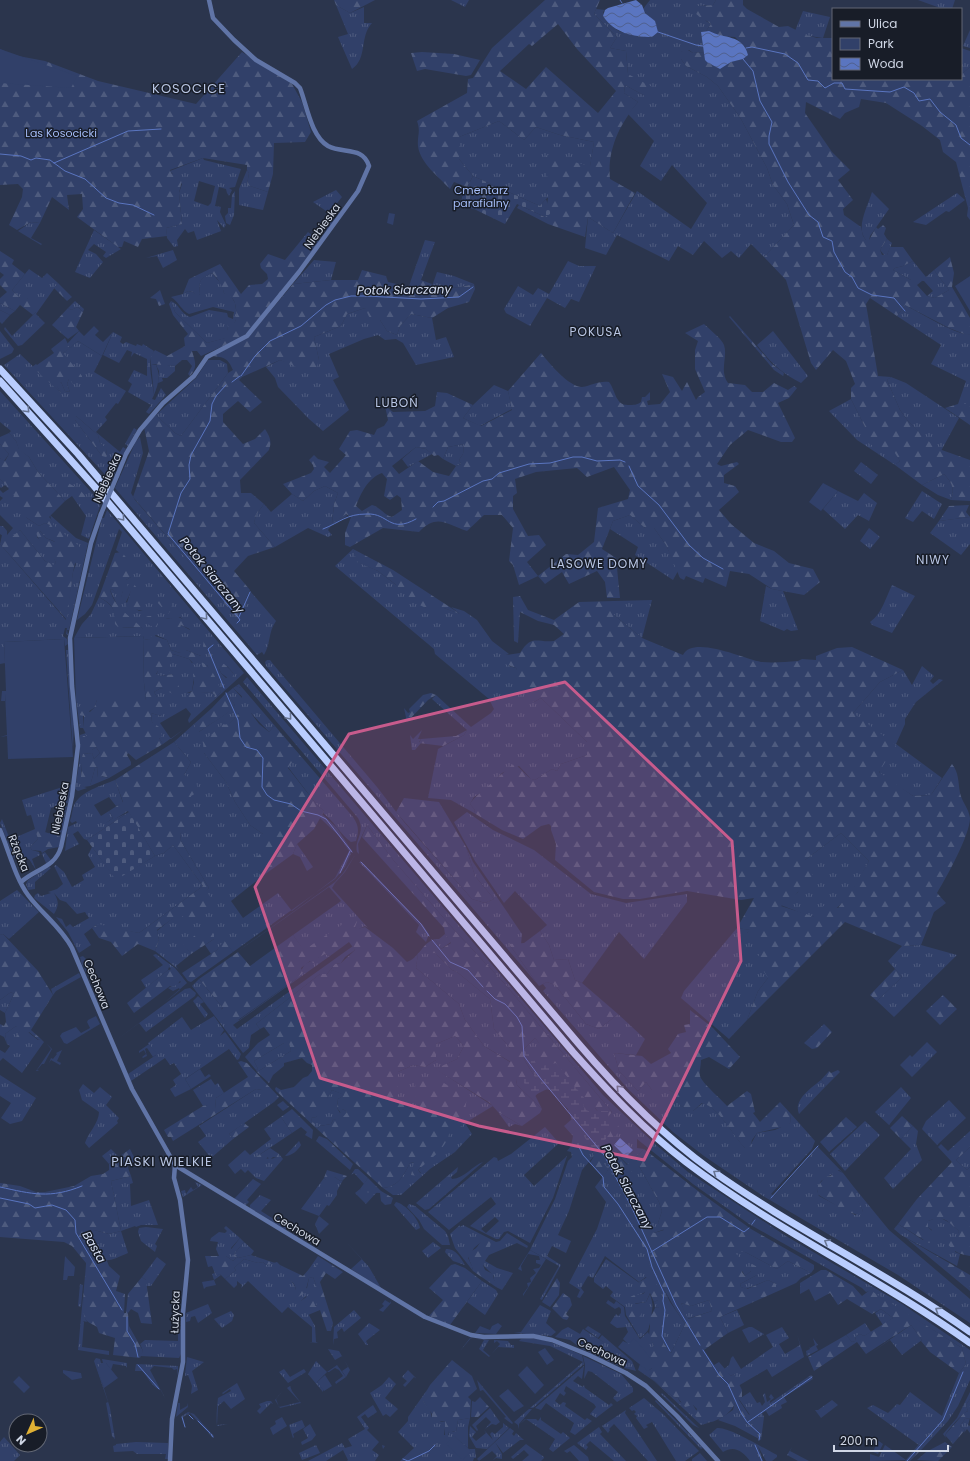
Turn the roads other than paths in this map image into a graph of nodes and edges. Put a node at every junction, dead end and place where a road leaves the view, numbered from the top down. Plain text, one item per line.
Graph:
1 (209, 0) edge
2 (0, 369) edge
3 (0, 381) edge
4 (0, 830) edge
5 (21, 882) junction
6 (175, 1165) junction
7 (970, 1332) edge
8 (970, 1343) edge
9 (170, 1461) edge
10 (718, 1461) edge

1 - 5 street, Niebieska, bridge
7 -> 2 highway
3 -> 8 highway
4 - 5 street, Rżącka
5 - 6 street, Cechowa
6 - 9 street, Łużycka
6 - 10 street, Cechowa

